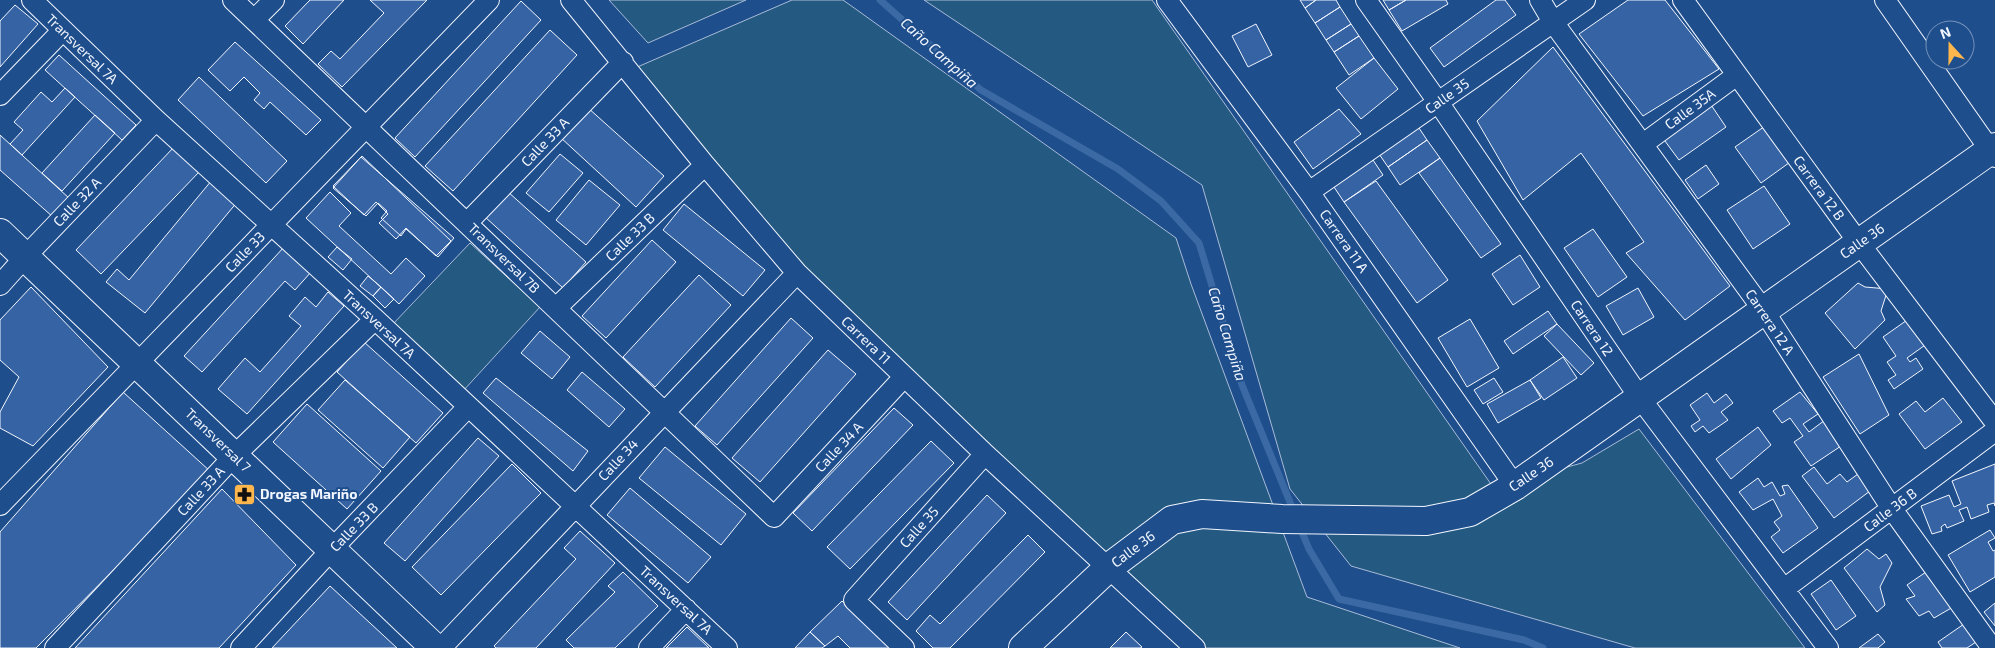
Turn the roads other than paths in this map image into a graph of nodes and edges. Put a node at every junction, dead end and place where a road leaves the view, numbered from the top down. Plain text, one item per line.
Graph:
1 (32, 0) edge
2 (233, 0) edge
3 (274, 0) edge
4 (489, 0) edge
5 (571, 0) edge
6 (1167, 0) edge
7 (1366, 0) edge
8 (1540, 0) edge
9 (1585, 0) edge
10 (1683, 0) edge
11 (1885, 0) edge
12 (254, 20) junction
13 (1554, 22) junction
14 (63, 30) junction
15 (623, 62) junction
16 (1737, 75) junction
17 (0, 95) edge
18 (1438, 102) junction
19 (156, 120) junction
20 (367, 126) junction
21 (1643, 144) junction
22 (1994, 151) edge
23 (705, 165) junction
24 (1309, 192) junction
25 (467, 223) junction
26 (272, 224) junction
27 (0, 233) edge
28 (1859, 243) junction
29 (25, 256) junction
30 (798, 273) junction
31 (0, 285) edge
32 (556, 308) junction
33 (1764, 311) junction
34 (374, 319) junction
35 (137, 364) junction
36 (904, 377) junction
37 (1640, 398) junction
38 (468, 407) junction
39 (664, 412) junction
40 (1995, 422) edge
41 (1995, 431) edge
42 (985, 454) junction
43 (234, 456) junction
44 (1515, 486) junction
45 (0, 505) edge
46 (575, 506) junction
47 (1892, 508) junction
48 (774, 517) joint
49 (332, 549) junction
50 (1108, 568) junction
51 (1784, 589) junction
52 (686, 609) junction
53 (55, 648) edge
54 (242, 648) edge
55 (435, 648) edge
56 (441, 648) edge
57 (649, 648) edge
58 (727, 648) edge
59 (904, 648) edge
60 (1023, 648) edge
61 (1195, 648) edge
62 (1828, 648) edge
63 (1992, 648) edge

1 - 14 street, Transversal 7A
2 - 12 street, Transversal 7B
3 - 12 street
4 - 20 street, Calle 33
5 - 15 street, Carrera 11
6 - 24 street, Carrera 11 A
7 - 18 street, Carrera 12
8 - 13 street, Carrera 12 A
9 - 13 street, Calle 35
10 - 16 street, Carrera 12 B
11 - 22 street
12 - 20 street, Transversal 7B
13 - 18 street, Calle 35
13 - 21 street, Carrera 12 A
14 - 17 street
14 - 19 street, Transversal 7A
15 - 23 street, Carrera 11
15 - 25 street, Calle 33 A
16 - 21 street, Calle 35A
16 - 28 street, Carrera 12 B
18 - 24 street, Calle 35
18 - 37 street, Carrera 12
19 - 26 street, Transversal 7A
19 - 29 street, Calle 32 A
20 - 25 street, Transversal 7B
20 - 26 street, Calle 33
21 - 33 street, Carrera 12 A
22 - 28 street, Calle 36
23 - 30 street, Carrera 11
23 - 32 street, Calle 33 B
24 - 44 street, Carrera 11 A
25 - 32 street, Transversal 7B
26 - 34 street, Transversal 7A
26 - 35 street, Calle 33
27 - 29 street, Transversal 7
28 - 33 street, Calle 36
28 - 40 street, Carrera 12 B
29 - 31 street, Calle 32 A
29 - 35 street, Transversal 7
30 - 36 street, Carrera 11
30 - 39 street, Calle 34
32 - 39 street, Transversal 7B
33 - 37 street, Calle 36
33 - 47 street, Carrera 12 A
34 - 38 street, Transversal 7A
34 - 43 street, Calle 33 A
35 - 43 street, Transversal 7
35 - 45 street, Calle 33
36 - 42 street, Carrera 11
36 - 48 street, Calle 34 A
37 - 44 street, Calle 36
37 - 51 street, Carrera 12
38 - 46 street, Transversal 7A
38 - 49 street, Calle 33 B
39 - 46 street, Calle 34
39 - 48 street, Transversal 7B
41 - 47 street, Calle 36 B
42 - 50 street, Carrera 11
42 - 59 street, Calle 35
43 - 49 street, Transversal 7
43 - 53 street, Calle 33 A
44 - 50 street, Calle 36
46 - 52 street, Transversal 7A
46 - 56 street, Calle 34
47 - 51 street, Calle 36 B
47 - 63 street, Carrera 12 A
49 - 54 street, Calle 33 B
49 - 55 street, Transversal 7
50 - 60 street, Calle 36
50 - 61 street, Carrera 11
51 - 62 street, Carrera 12
52 - 57 street
52 - 58 street, Transversal 7A

